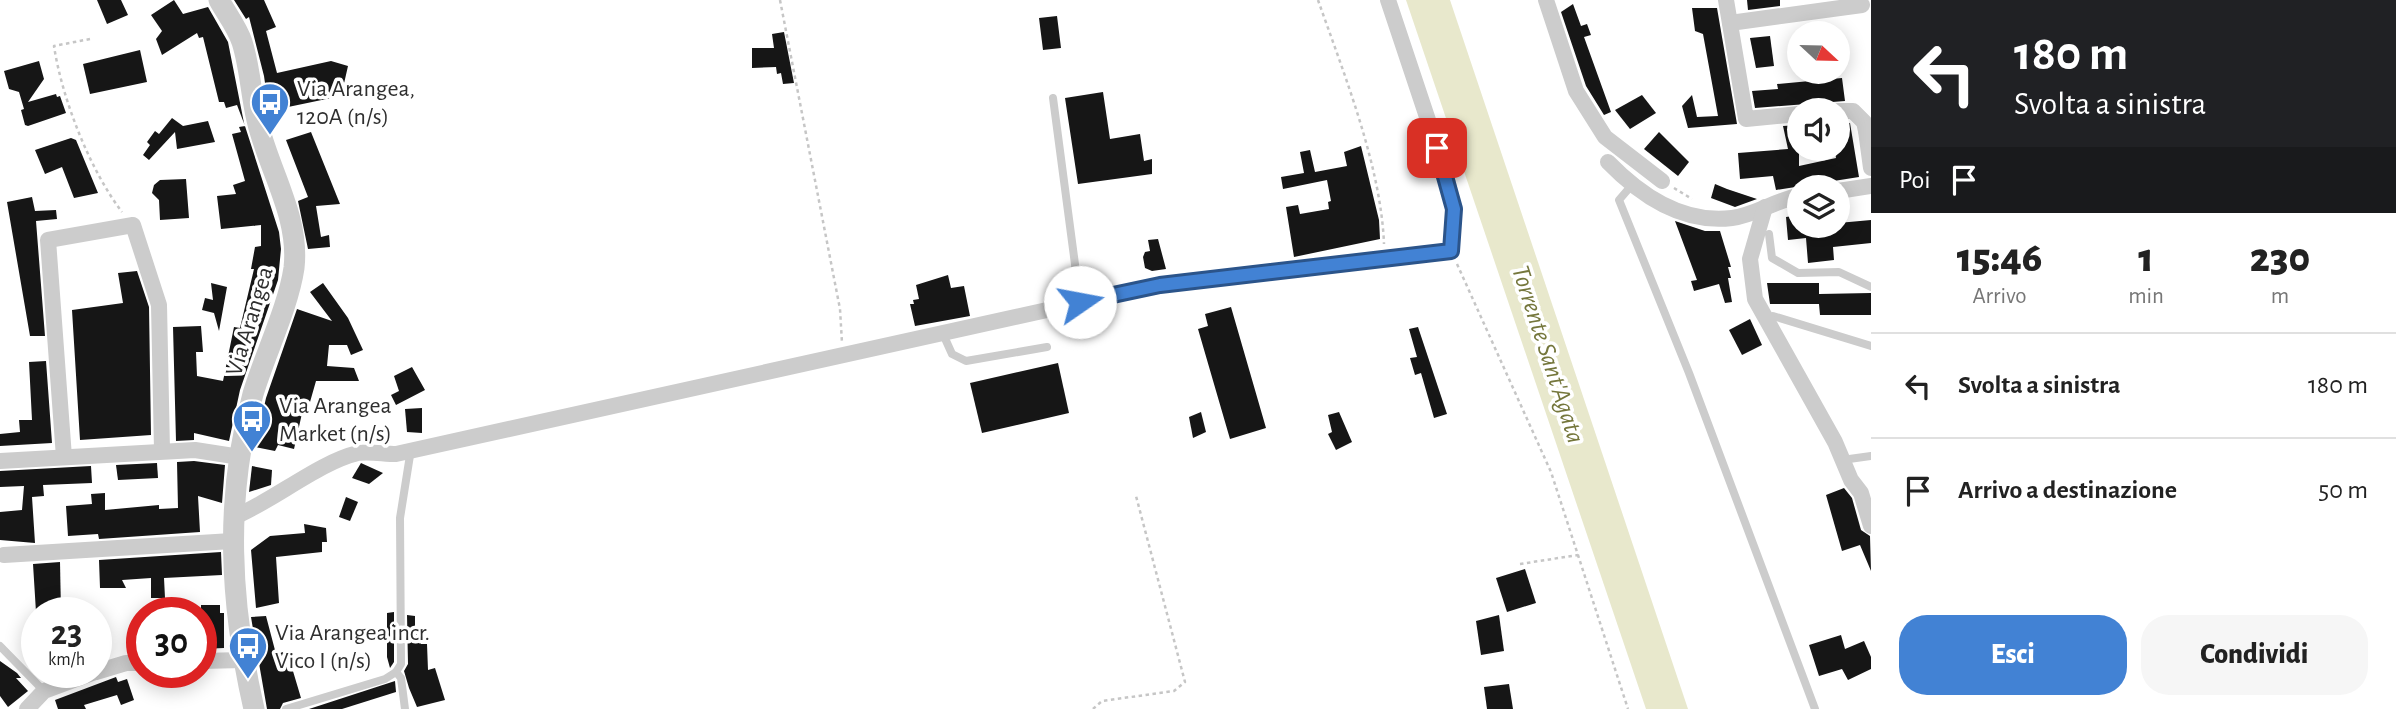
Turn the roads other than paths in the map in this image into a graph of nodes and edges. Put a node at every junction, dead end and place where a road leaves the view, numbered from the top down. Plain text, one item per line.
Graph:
1 (219, 0) edge
2 (1388, 0) edge
3 (1546, 0) edge
4 (1726, 0) edge
5 (1862, 5) dead end
6 (1730, 23) junction
7 (1053, 98) dead end
8 (1850, 111) edge
9 (1787, 115) edge
10 (1869, 129) edge
11 (1608, 162) dead end
12 (1871, 168) edge
13 (1662, 181) dead end
14 (1631, 186) junction
15 (1871, 186) edge
16 (1850, 189) edge
17 (1787, 200) edge
18 (1765, 207) junction
19 (1769, 234) dead end
20 (1871, 287) edge
21 (1080, 302) junction
22 (1773, 316) dead end
23 (943, 334) junction
24 (1871, 346) edge
25 (1046, 347) dead end
26 (411, 449) junction
27 (162, 450) junction
28 (1871, 456) edge
29 (64, 457) junction
30 (240, 457) junction
31 (1842, 460) junction
32 (0, 461) edge
33 (232, 518) junction
34 (1871, 526) edge
35 (232, 541) junction
36 (4, 555) dead end
37 (0, 646) edge
38 (243, 660) junction
39 (217, 661) edge
40 (396, 672) junction
41 (52, 688) edge
42 (44, 691) junction
43 (27, 709) edge
44 (254, 709) edge
45 (286, 709) edge
46 (405, 709) edge
47 (1815, 709) edge

1 - 30 street, Via Arangea
2 - 21 street
3 - 13 street
4 - 6 street
5 - 6 street
6 - 9 street
7 - 21 lane
8 - 10 street
10 - 12 street
11 - 14 street
14 - 18 street
14 - 47 lane
15 - 16 street
17 - 18 street
18 - 31 street
19 - 20 lane
21 - 23 street
22 - 24 lane
23 - 25 lane
23 - 26 street
26 - 33 street
26 - 40 lane
27 - 29 street
27 - 29 street
27 - 30 street
28 - 31 lane
29 - 32 street
30 - 33 street, Via Arangea
31 - 34 street
33 - 35 street, Via Arangea
35 - 36 street
35 - 38 street, Via Arangea
37 - 42 lane
38 - 39 street
38 - 44 street, Via Arangea
40 - 45 lane
40 - 46 lane
41 - 42 street
42 - 43 street

